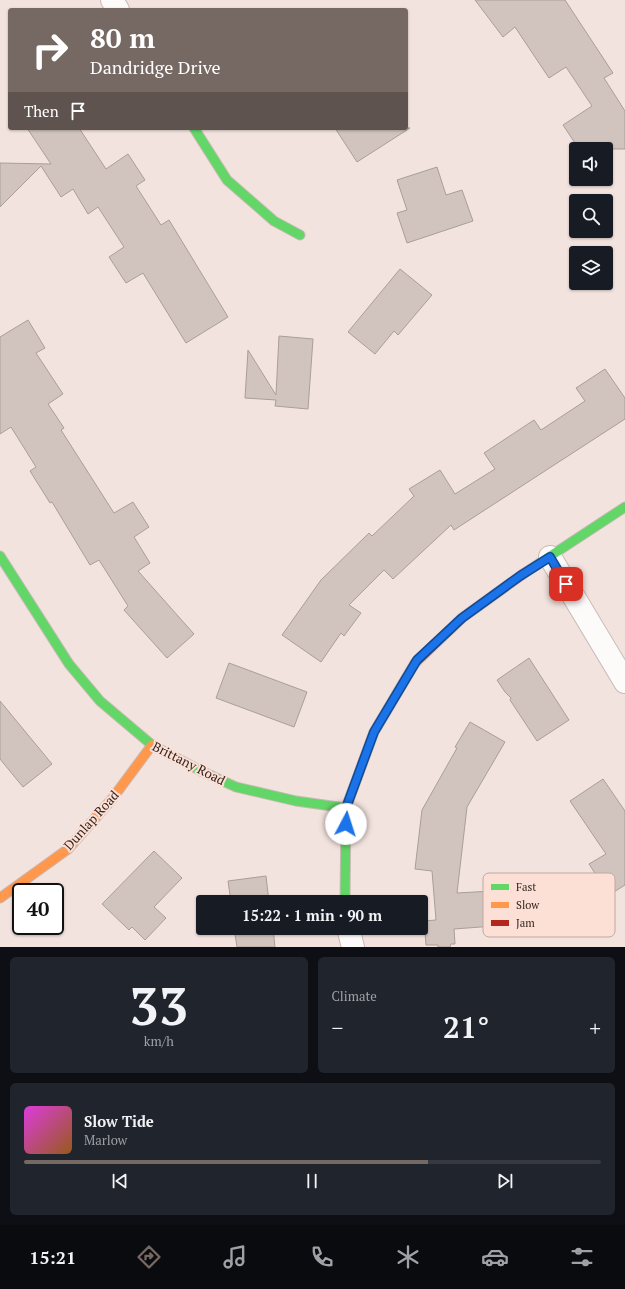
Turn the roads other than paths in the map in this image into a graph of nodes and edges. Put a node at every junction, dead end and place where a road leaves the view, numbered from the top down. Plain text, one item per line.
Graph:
1 (195, 130) edge
2 (300, 235) dead end
3 (625, 508) edge
4 (0, 556) edge
5 (550, 557) junction
6 (625, 682) edge
7 (152, 745) junction
8 (346, 808) junction
9 (345, 895) edge
10 (0, 898) edge
11 (350, 935) edge
12 (353, 947) edge

1 - 2 street
3 - 5 street
4 - 7 street, Brittany Road
5 - 6 street
5 - 8 street
7 - 8 street, Brittany Road
7 - 10 street, Dunlap Road
8 - 9 street
11 - 12 street

